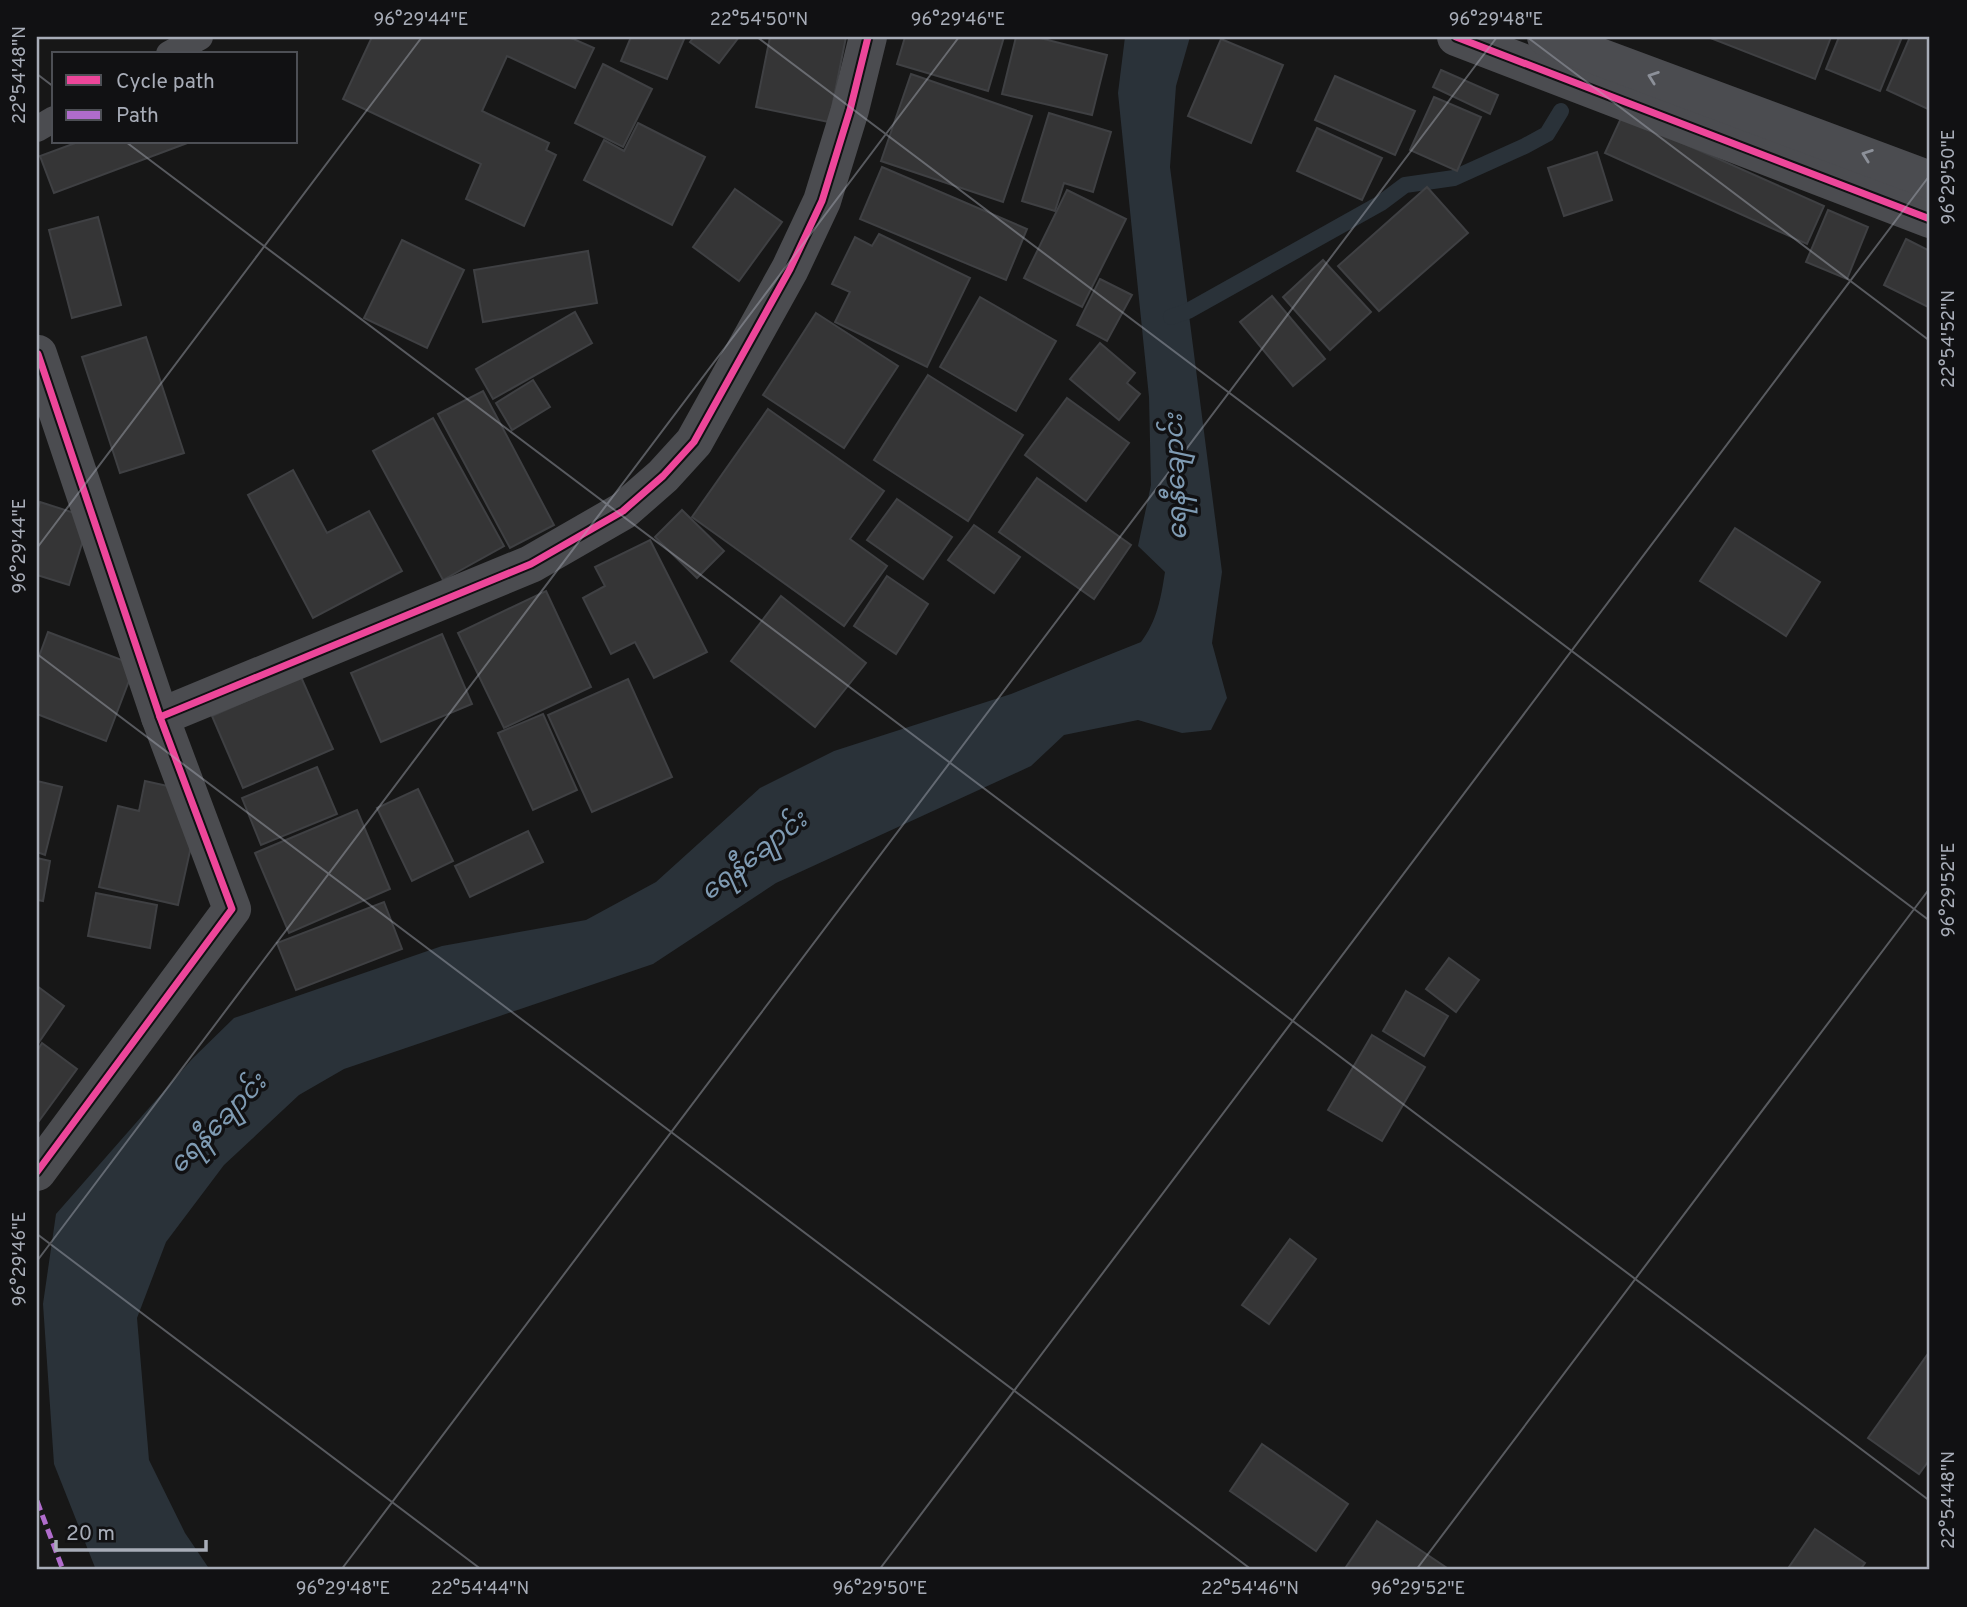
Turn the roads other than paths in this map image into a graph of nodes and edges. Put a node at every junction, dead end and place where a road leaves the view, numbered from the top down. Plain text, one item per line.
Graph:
1 (200, 37) edge
2 (868, 37) edge
3 (1456, 37) edge
4 (1546, 37) edge
5 (173, 52) edge
6 (1930, 180) edge
7 (1930, 219) edge
8 (37, 355) edge
9 (160, 717) junction
10 (37, 1172) edge

1 - 5 lane
2 - 9 street
3 - 7 street
6 -> 4 street
8 - 9 street
9 - 10 street

